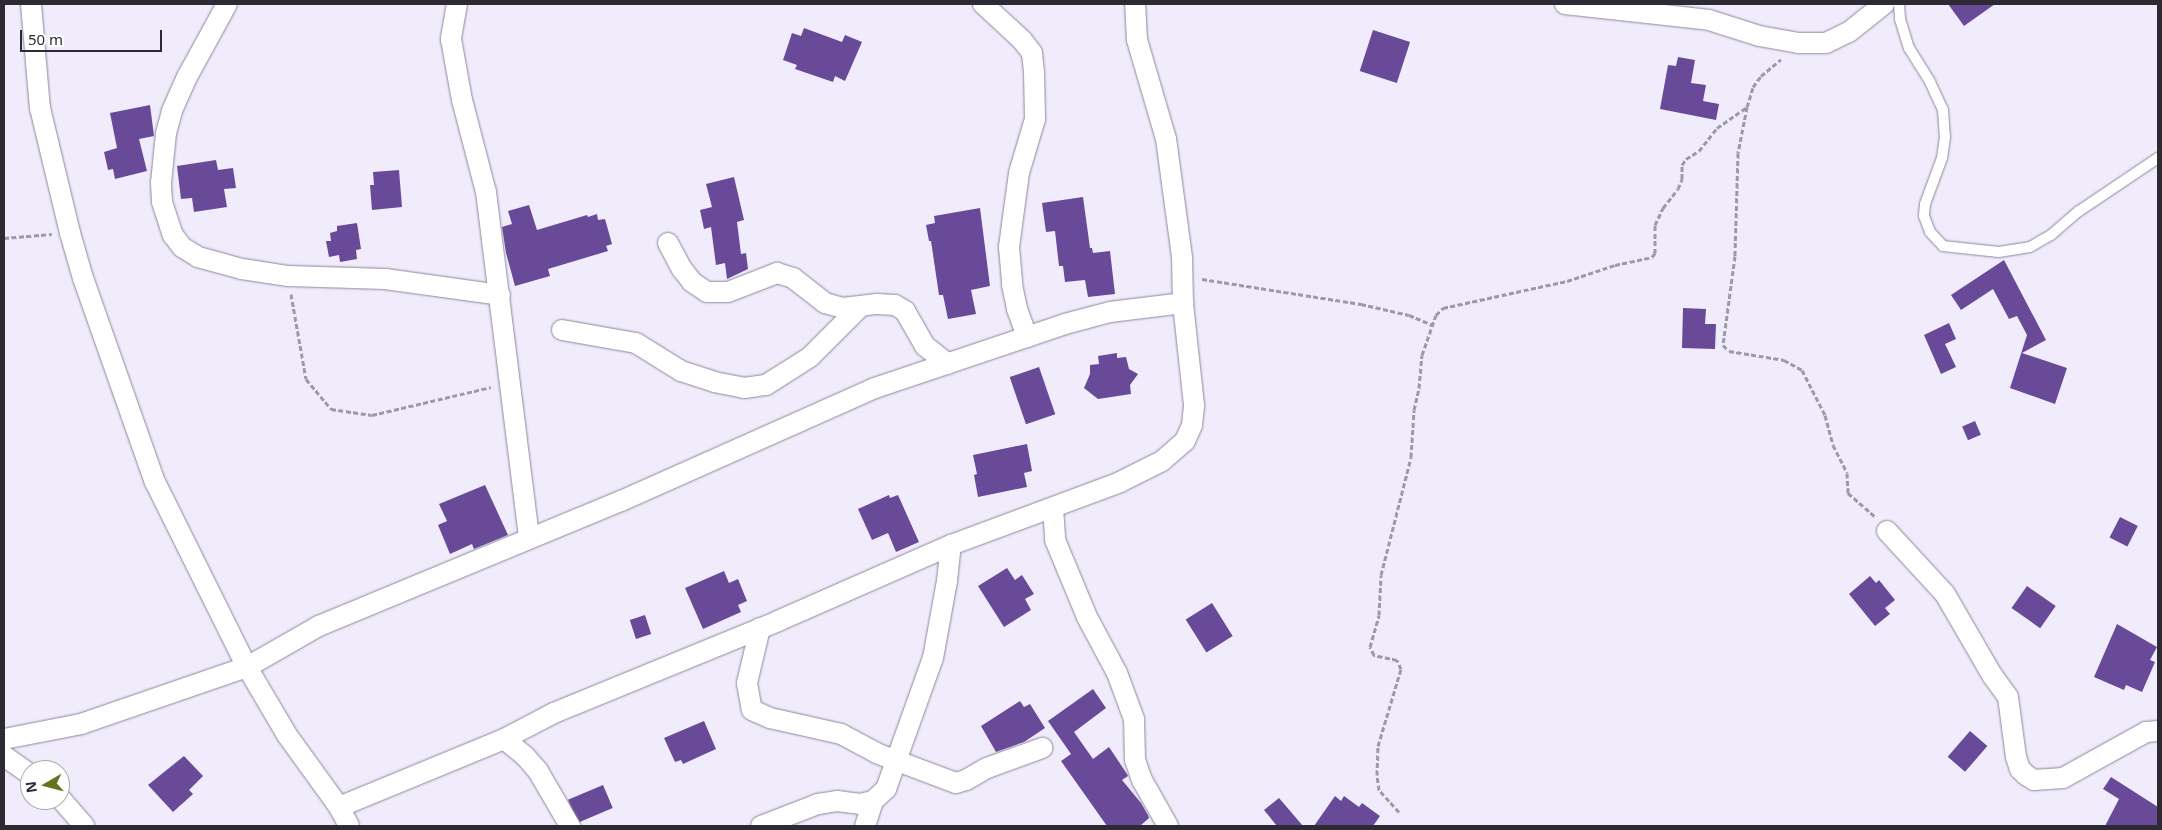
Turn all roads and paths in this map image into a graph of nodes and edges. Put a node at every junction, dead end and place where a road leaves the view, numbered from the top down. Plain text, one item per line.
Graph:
1 (31, 4) edge
2 (227, 4) edge
3 (457, 4) edge
4 (983, 4) edge
5 (1135, 4) edge
6 (1565, 4) edge
7 (1884, 4) edge
8 (1899, 4) edge
9 (1706, 12) edge
10 (1797, 43) junction
11 (1747, 107) junction
12 (2158, 158) edge
13 (70, 233) junction
14 (4, 238) edge
15 (668, 243) dead end
16 (288, 276) junction
17 (1185, 277) junction
18 (500, 295) junction
19 (1184, 303) junction
20 (860, 307) junction
21 (1433, 325) junction
22 (562, 330) dead end
23 (1027, 337) junction
24 (948, 364) junction
25 (509, 383) junction
26 (1053, 508) junction
27 (1887, 531) joint
28 (529, 538) junction
29 (951, 545) junction
30 (760, 628) junction
31 (248, 667) junction
32 (2158, 731) edge
33 (4, 739) edge
34 (504, 739) junction
35 (1042, 748) dead end
36 (4, 756) edge
37 (897, 762) junction
38 (20, 767) edge
39 (873, 801) junction
40 (339, 807) junction
41 (70, 810) edge
42 (1399, 812) dead end
43 (84, 826) edge
44 (349, 826) edge
45 (570, 826) edge
46 (761, 826) edge
47 (864, 826) edge
48 (1168, 826) edge

1 - 13 street
2 - 16 street
3 - 18 street
4 - 23 street
5 - 17 street
6 - 9 street
7 - 10 street
8 - 12 lane
9 - 10 street
10 - 11 path
11 - 21 path
11 - 27 path
13 - 14 path
13 - 31 street
15 - 20 street
16 - 18 street
16 - 25 path
17 - 19 street
17 - 21 path
18 - 25 street
19 - 23 street
19 - 26 street
20 - 22 street
20 - 24 street
21 - 42 path
23 - 24 street
24 - 28 street
25 - 28 street
26 - 29 street
26 - 48 street
27 - 32 street
28 - 31 street
29 - 30 street
29 - 37 street
30 - 34 street
30 - 37 street
31 - 33 street
31 - 40 street
34 - 40 street
34 - 45 street
35 - 37 street
36 - 38 street
37 - 39 street
39 - 46 street
39 - 47 street
40 - 44 street
41 - 43 street

